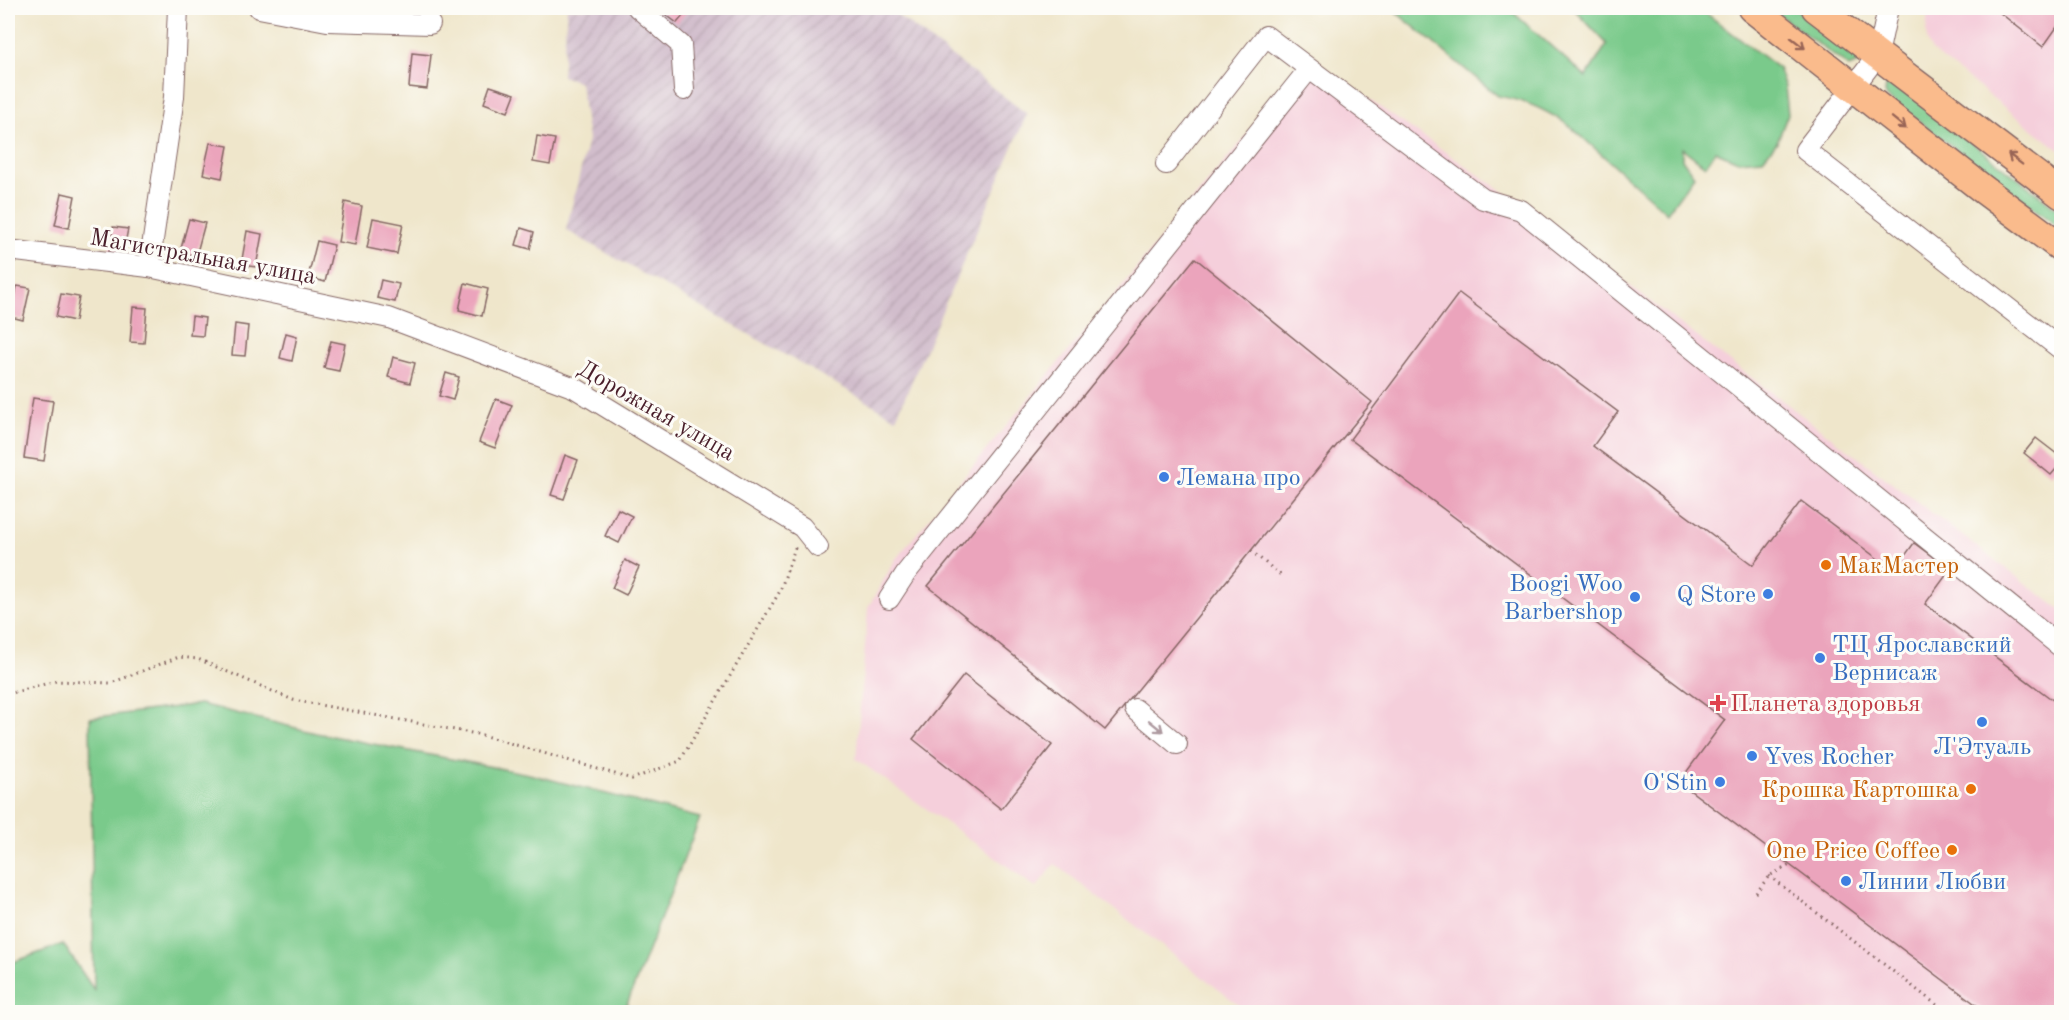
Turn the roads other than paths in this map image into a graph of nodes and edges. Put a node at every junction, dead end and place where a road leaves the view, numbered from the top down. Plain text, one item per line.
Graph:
1 (178, 8) edge
2 (259, 8) edge
3 (638, 8) edge
4 (1752, 8) edge
5 (1816, 8) edge
6 (1888, 8) edge
7 (430, 24) dead end
8 (1878, 55) junction
9 (1310, 69) junction
10 (1854, 87) junction
11 (684, 90) dead end
12 (1167, 164) dead end
13 (2061, 195) edge
14 (2061, 248) edge
15 (8, 250) edge
16 (149, 267) junction
17 (388, 318) joint
18 (2061, 350) edge
19 (818, 547) dead end
20 (889, 599) dead end
21 (2061, 648) edge
22 (1135, 709) dead end
23 (1177, 744) dead end

1 - 16 street
2 - 7 street
3 - 11 street
4 -> 10 highway
5 - 8 highway
6 - 8 street
8 - 10 street
13 -> 8 highway
9 - 12 street
9 - 20 street
9 - 21 street
10 -> 14 highway
10 - 18 street
15 - 16 street, Магистральная улица
16 - 17 street, Магистральная улица
17 - 19 street, Дорожная улица
22 -> 23 street

